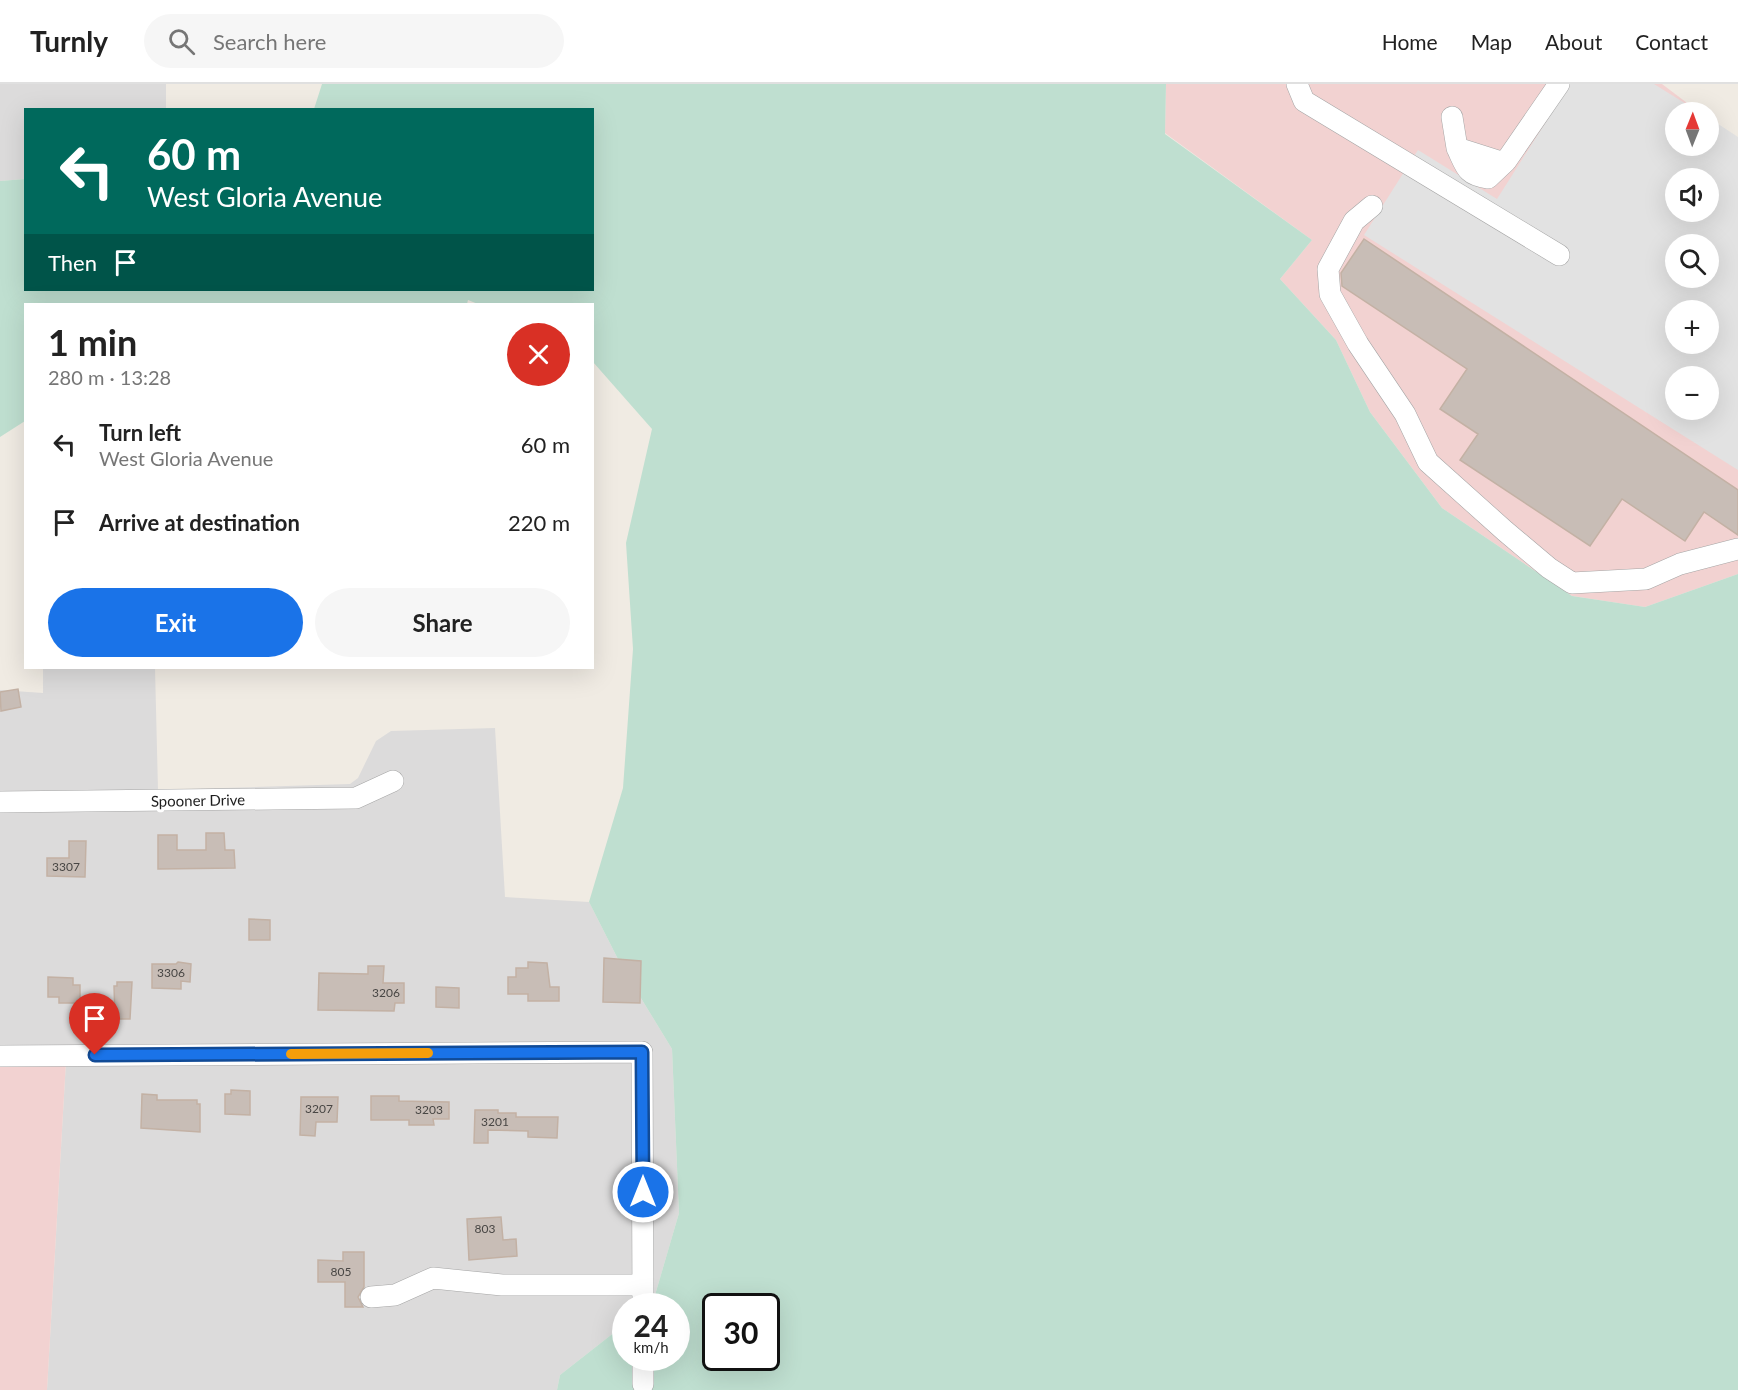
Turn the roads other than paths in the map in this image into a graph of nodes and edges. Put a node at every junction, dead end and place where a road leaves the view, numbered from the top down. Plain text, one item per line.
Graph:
1 (1297, 84) edge
2 (1559, 84) edge
3 (1452, 117) dead end
4 (1372, 206) dead end
5 (1559, 255) dead end
6 (1738, 549) edge
7 (393, 781) dead end
8 (0, 802) edge
9 (0, 1056) edge
10 (643, 1285) junction
11 (643, 1293) edge
12 (370, 1297) dead end
13 (643, 1371) edge
14 (643, 1384) dead end

1 - 5 street
2 - 3 street
4 - 6 street
7 - 8 street, Spooner Drive
9 - 10 street
10 - 11 street
10 - 12 street
13 - 14 street

